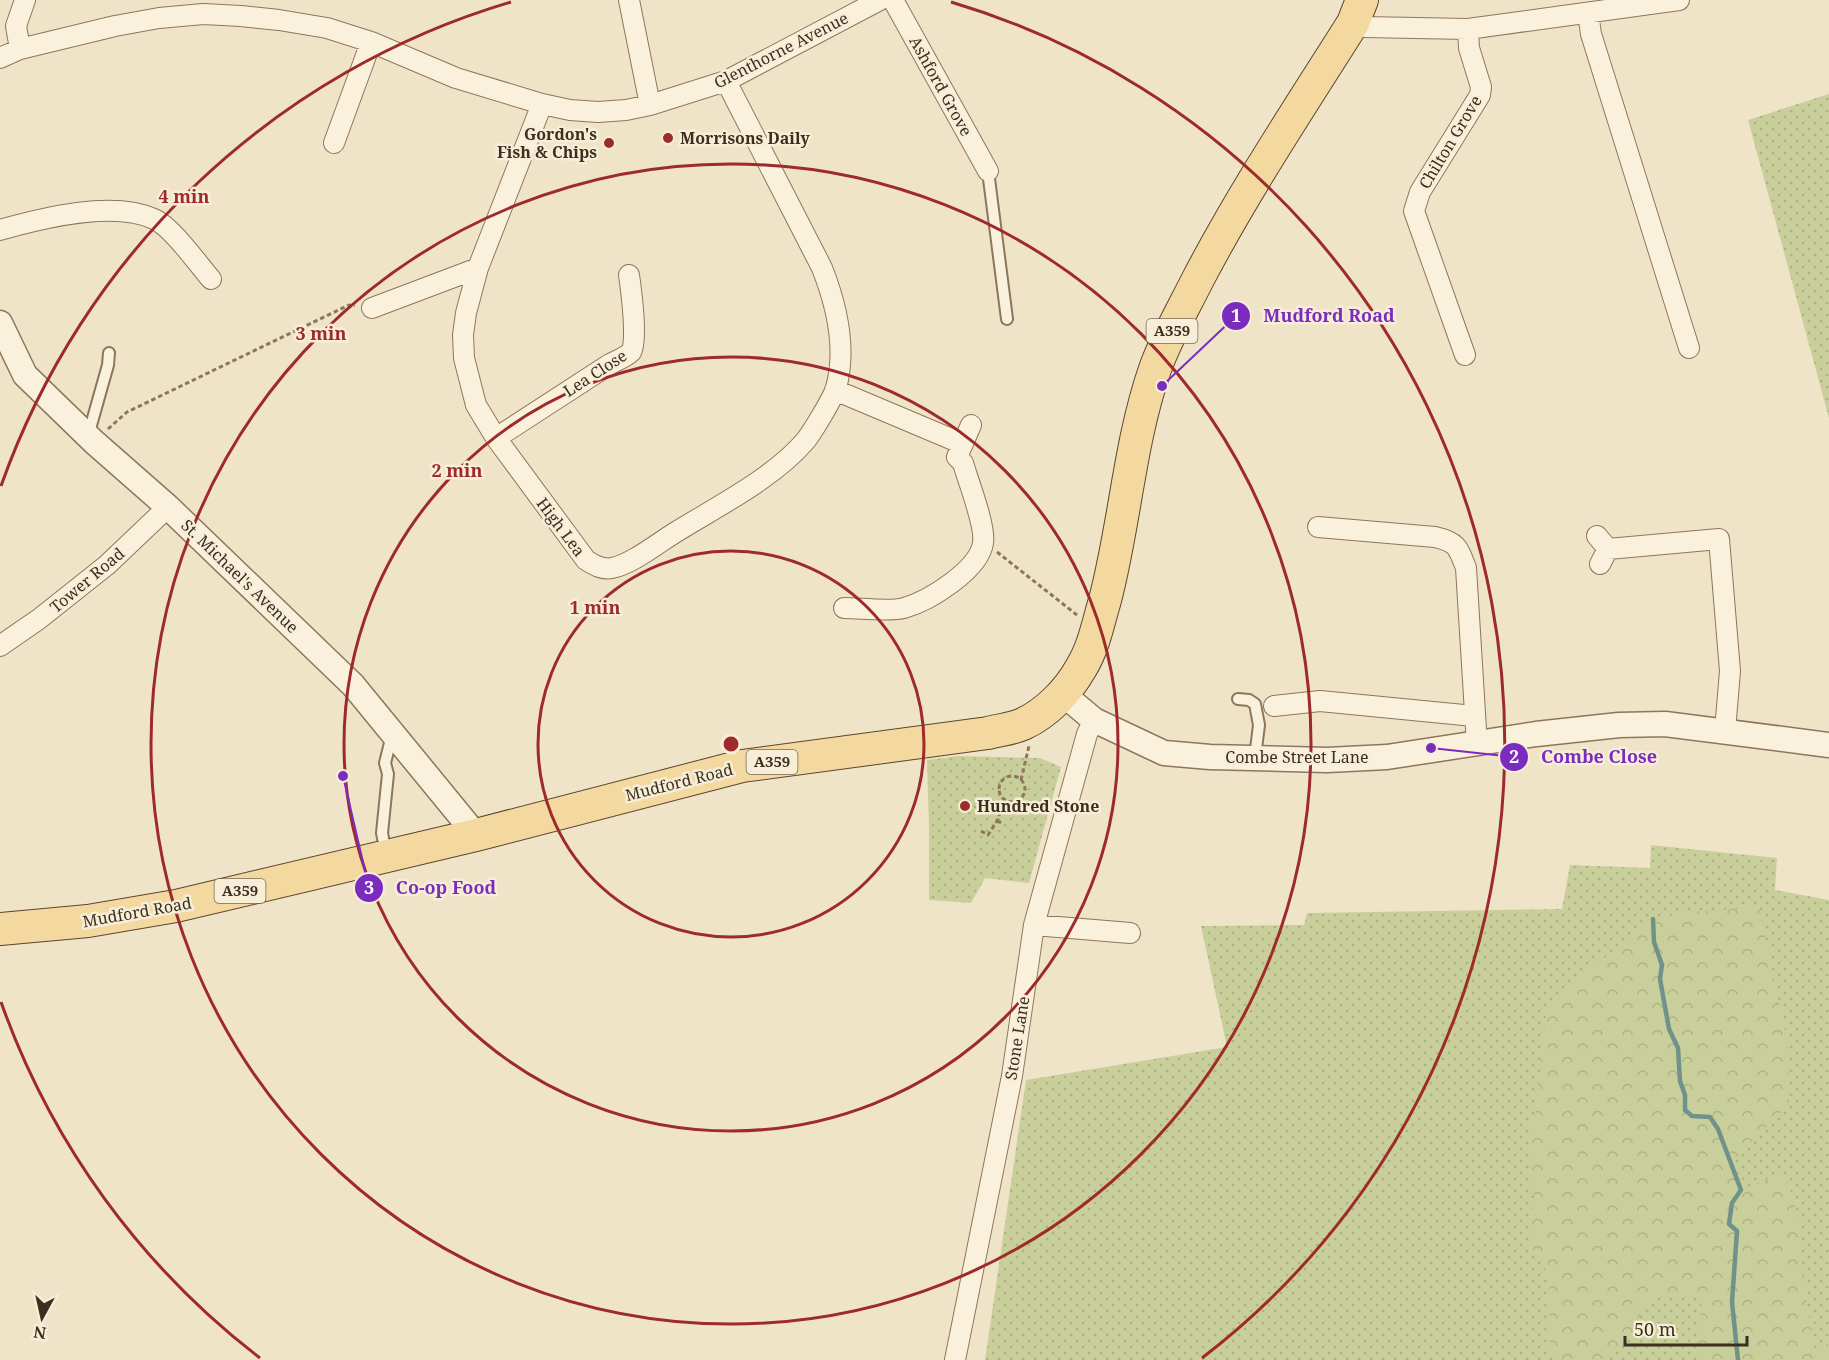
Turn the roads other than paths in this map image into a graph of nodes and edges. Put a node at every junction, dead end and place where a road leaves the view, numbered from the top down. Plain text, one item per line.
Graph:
1 (25, 0) edge
2 (629, 0) edge
3 (880, 0) edge
4 (893, 0) edge
5 (1679, 0) edge
6 (1358, 11) edge
7 (1588, 13) junction
8 (1467, 29) junction
9 (370, 42) junction
10 (20, 49) junction
11 (0, 58) edge
12 (726, 81) junction
13 (542, 104) junction
14 (650, 105) junction
15 (334, 143) dead end
16 (988, 171) joint
17 (0, 230) edge
18 (478, 268) junction
19 (629, 275) dead end
20 (211, 279) dead end
21 (372, 308) road end
22 (1007, 319) dead end
23 (0, 323) edge
24 (1689, 348) dead end
25 (109, 353) dead end
26 (1466, 355) dead end
27 (835, 390) junction
28 (971, 425) dead end
29 (496, 438) junction
30 (91, 439) junction
31 (963, 453) junction
32 (168, 507) junction
33 (1318, 527) dead end
34 (1602, 550) dead end
35 (844, 608) dead end
36 (0, 646) edge
37 (1063, 694) junction
38 (1238, 699) dead end
39 (1274, 706) dead end
40 (1474, 716) junction
41 (1094, 720) junction
42 (1725, 731) junction
43 (393, 734) junction
44 (1477, 745) junction
45 (1829, 745) edge
46 (1255, 758) junction
47 (476, 835) junction
48 (386, 856) junction
49 (1034, 925) junction
50 (0, 929) edge
51 (1130, 933) dead end
52 (955, 1360) edge

1 - 10 street
2 - 14 street
3 - 12 street, Glenthorne Avenue
4 - 16 street, Ashford Grove
5 - 7 street
6 - 8 street
6 - 37 main road, Mudford Road / A359
7 - 8 street
7 - 24 street
8 - 26 street, Chilton Grove
9 - 10 street, Glenthorne Avenue
9 - 13 street, Glenthorne Avenue
9 - 15 street
10 - 11 street, Glenthorne Avenue
12 - 14 street, Glenthorne Avenue
12 - 27 street, High Lea
13 - 14 street, Glenthorne Avenue
13 - 18 street, High Lea
16 - 22 lane
17 - 20 street
18 - 21 street
18 - 29 street, High Lea
19 - 29 street, Lea Close
23 - 30 street, St. Michael's Avenue
25 - 30 lane
27 - 29 street, High Lea
27 - 31 street
28 - 31 street
30 - 32 street, St. Michael's Avenue
31 - 35 street
32 - 36 street, Tower Road
32 - 43 street, St. Michael's Avenue
33 - 40 street
34 - 42 street
37 - 41 street, Combe Street Lane
37 - 47 main road, Mudford Road / A359
38 - 46 lane
39 - 40 street
40 - 44 street
41 - 46 street, Combe Street Lane
41 - 49 street, Stone Lane
42 - 44 street, Combe Street Lane
42 - 45 street, Combe Street Lane
43 - 47 street, St. Michael's Avenue
43 - 48 lane
44 - 46 street, Combe Street Lane
47 - 48 main road, Mudford Road / A359
48 - 50 main road, Mudford Road / A359
49 - 51 street
49 - 52 street, Stone Lane

